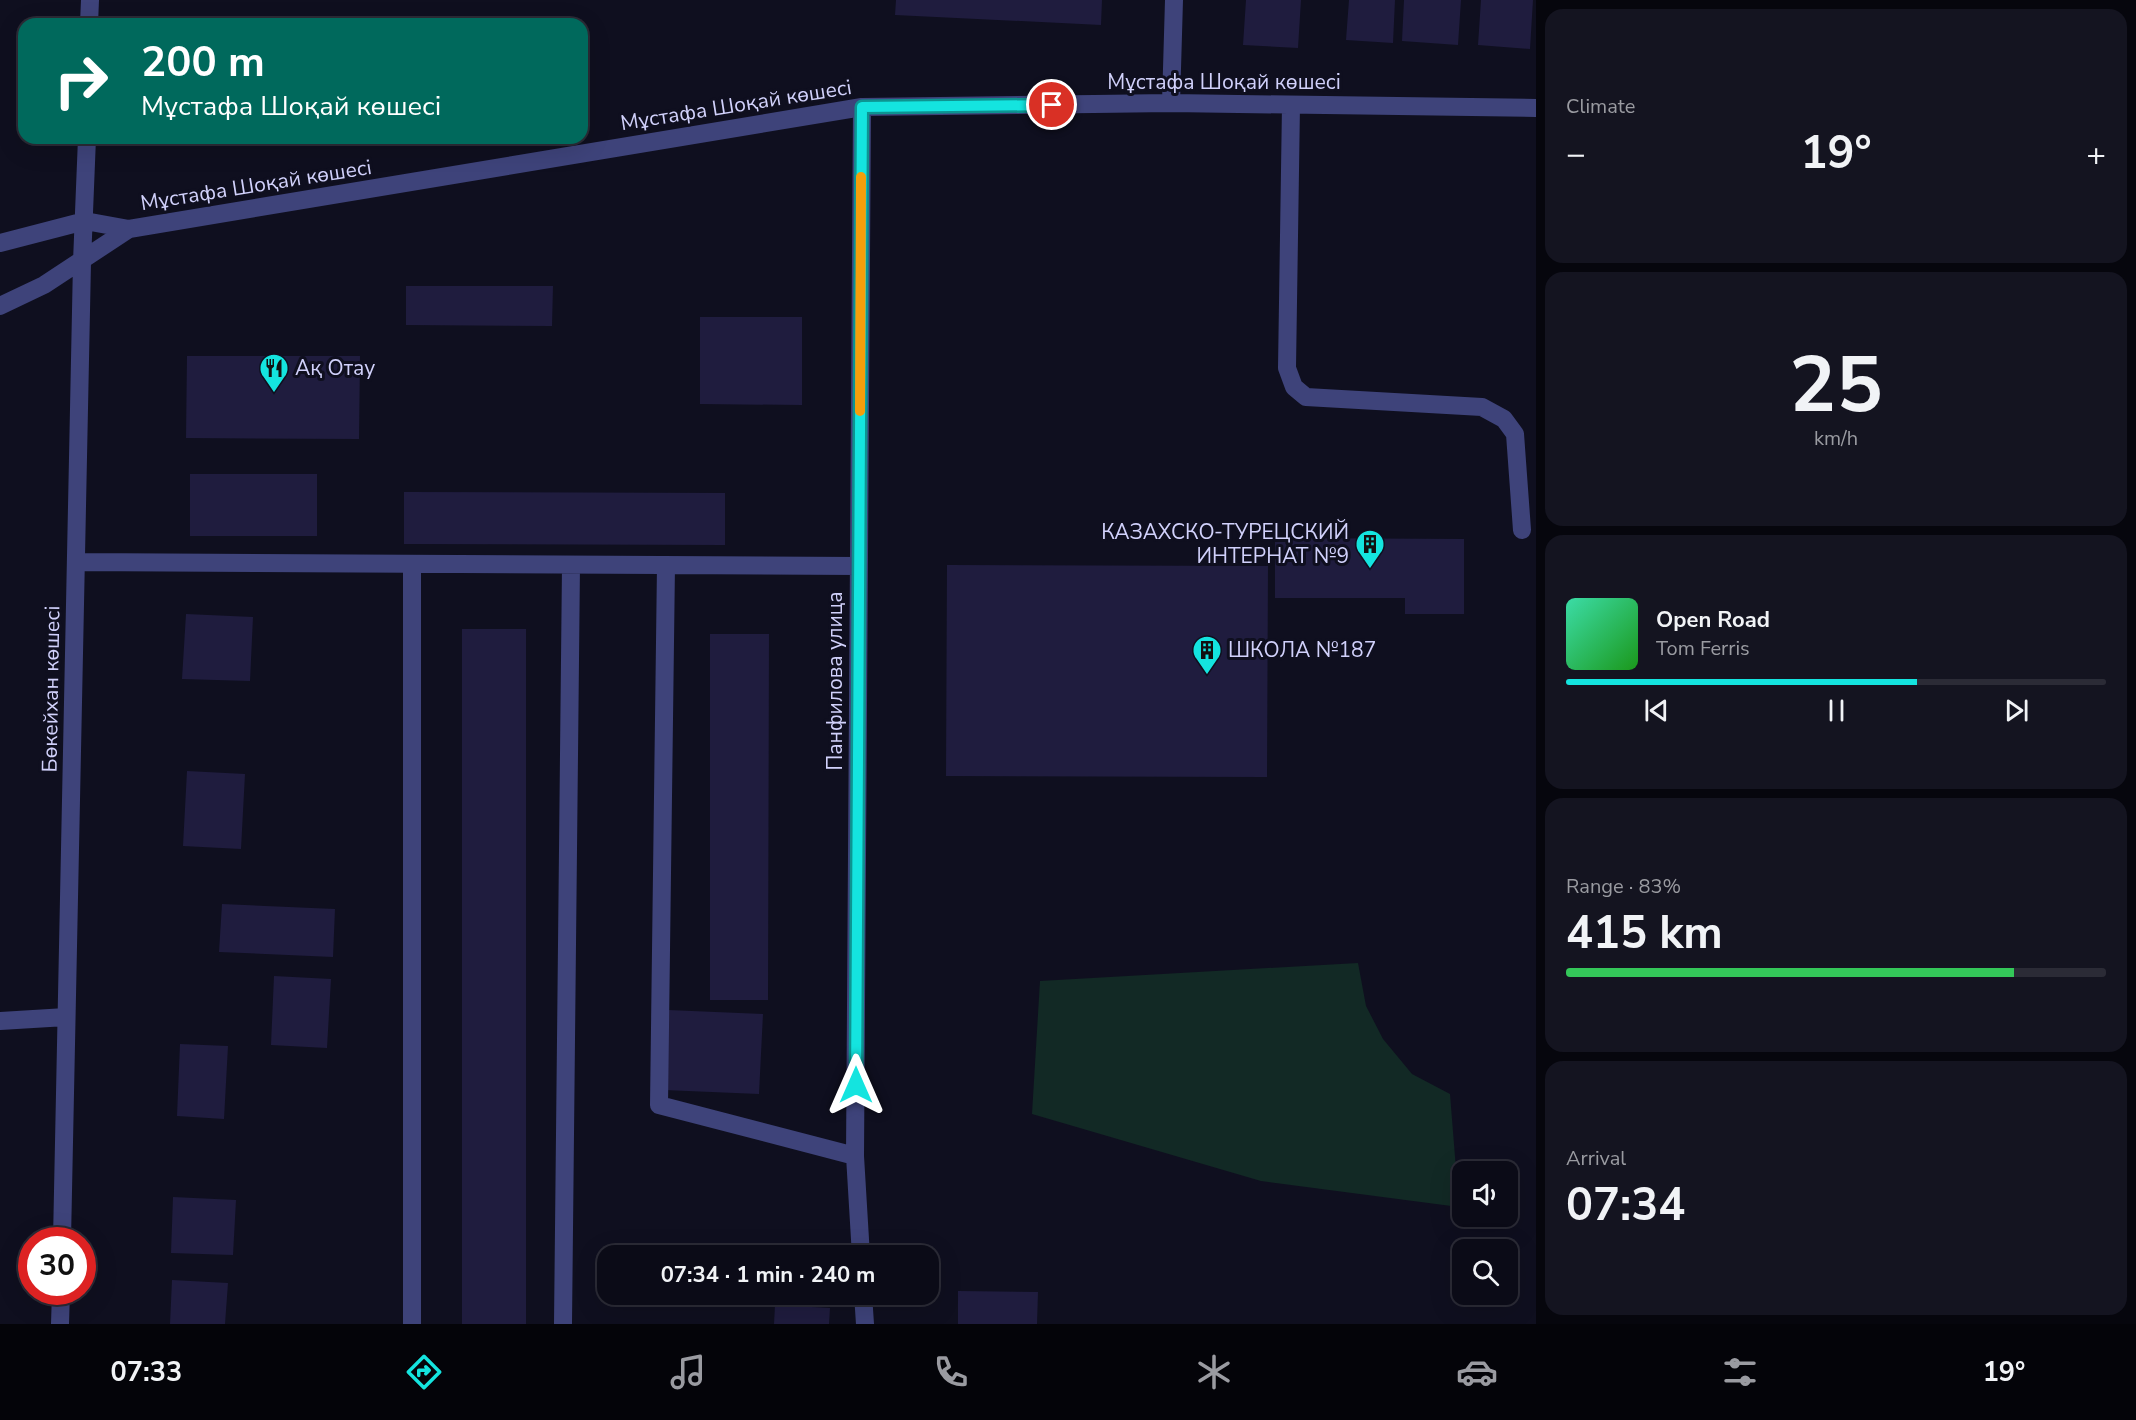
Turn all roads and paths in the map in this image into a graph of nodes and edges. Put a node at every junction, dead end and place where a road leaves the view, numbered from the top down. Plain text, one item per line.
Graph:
1 (90, 0) edge
2 (1174, 0) edge
3 (89, 18) edge
4 (1171, 103) junction
5 (1291, 105) junction
6 (862, 107) junction
7 (1536, 108) edge
8 (87, 144) edge
9 (85, 221) junction
10 (129, 230) junction
11 (0, 243) edge
12 (82, 262) junction
13 (0, 306) edge
14 (1522, 530) dead end
15 (76, 562) junction
16 (412, 564) junction
17 (571, 564) junction
18 (666, 565) junction
19 (859, 566) junction
20 (66, 1017) junction
21 (0, 1022) edge
22 (855, 1156) junction
23 (62, 1227) edge
24 (860, 1245) edge
25 (61, 1305) edge
26 (864, 1305) edge
27 (60, 1324) edge
28 (412, 1324) edge
29 (563, 1324) edge
30 (865, 1324) edge

1 - 3 street
2 - 4 street
4 - 5 street, Мұстафа Шоқай көшесі
4 - 6 street, Мұстафа Шоқай көшесі
5 - 7 street, Мұстафа Шоқай көшесі
5 - 14 street
6 - 10 street, Мұстафа Шоқай көшесі
6 - 19 street, Панфилова улица
8 - 9 street, Бөкейхан көшесі
9 - 10 street, Мұстафа Шоқай көшесі
9 - 11 street, Мұстафа Шоқай көшесі
9 - 12 street, Бөкейхан көшесі
10 - 12 street, Мұстафа Шоқай көшесі
12 - 13 street, Мұстафа Шоқай көшесі
12 - 15 street, Бөкейхан көшесі
15 - 16 street
15 - 20 street, Бөкейхан көшесі
16 - 17 street
16 - 28 street
17 - 18 street
17 - 29 street
18 - 19 street
18 - 22 street
19 - 22 street, Панфилова улица
20 - 21 street
20 - 23 street, Бөкейхан көшесі
22 - 24 street, Панфилова улица
25 - 27 street
26 - 30 street

